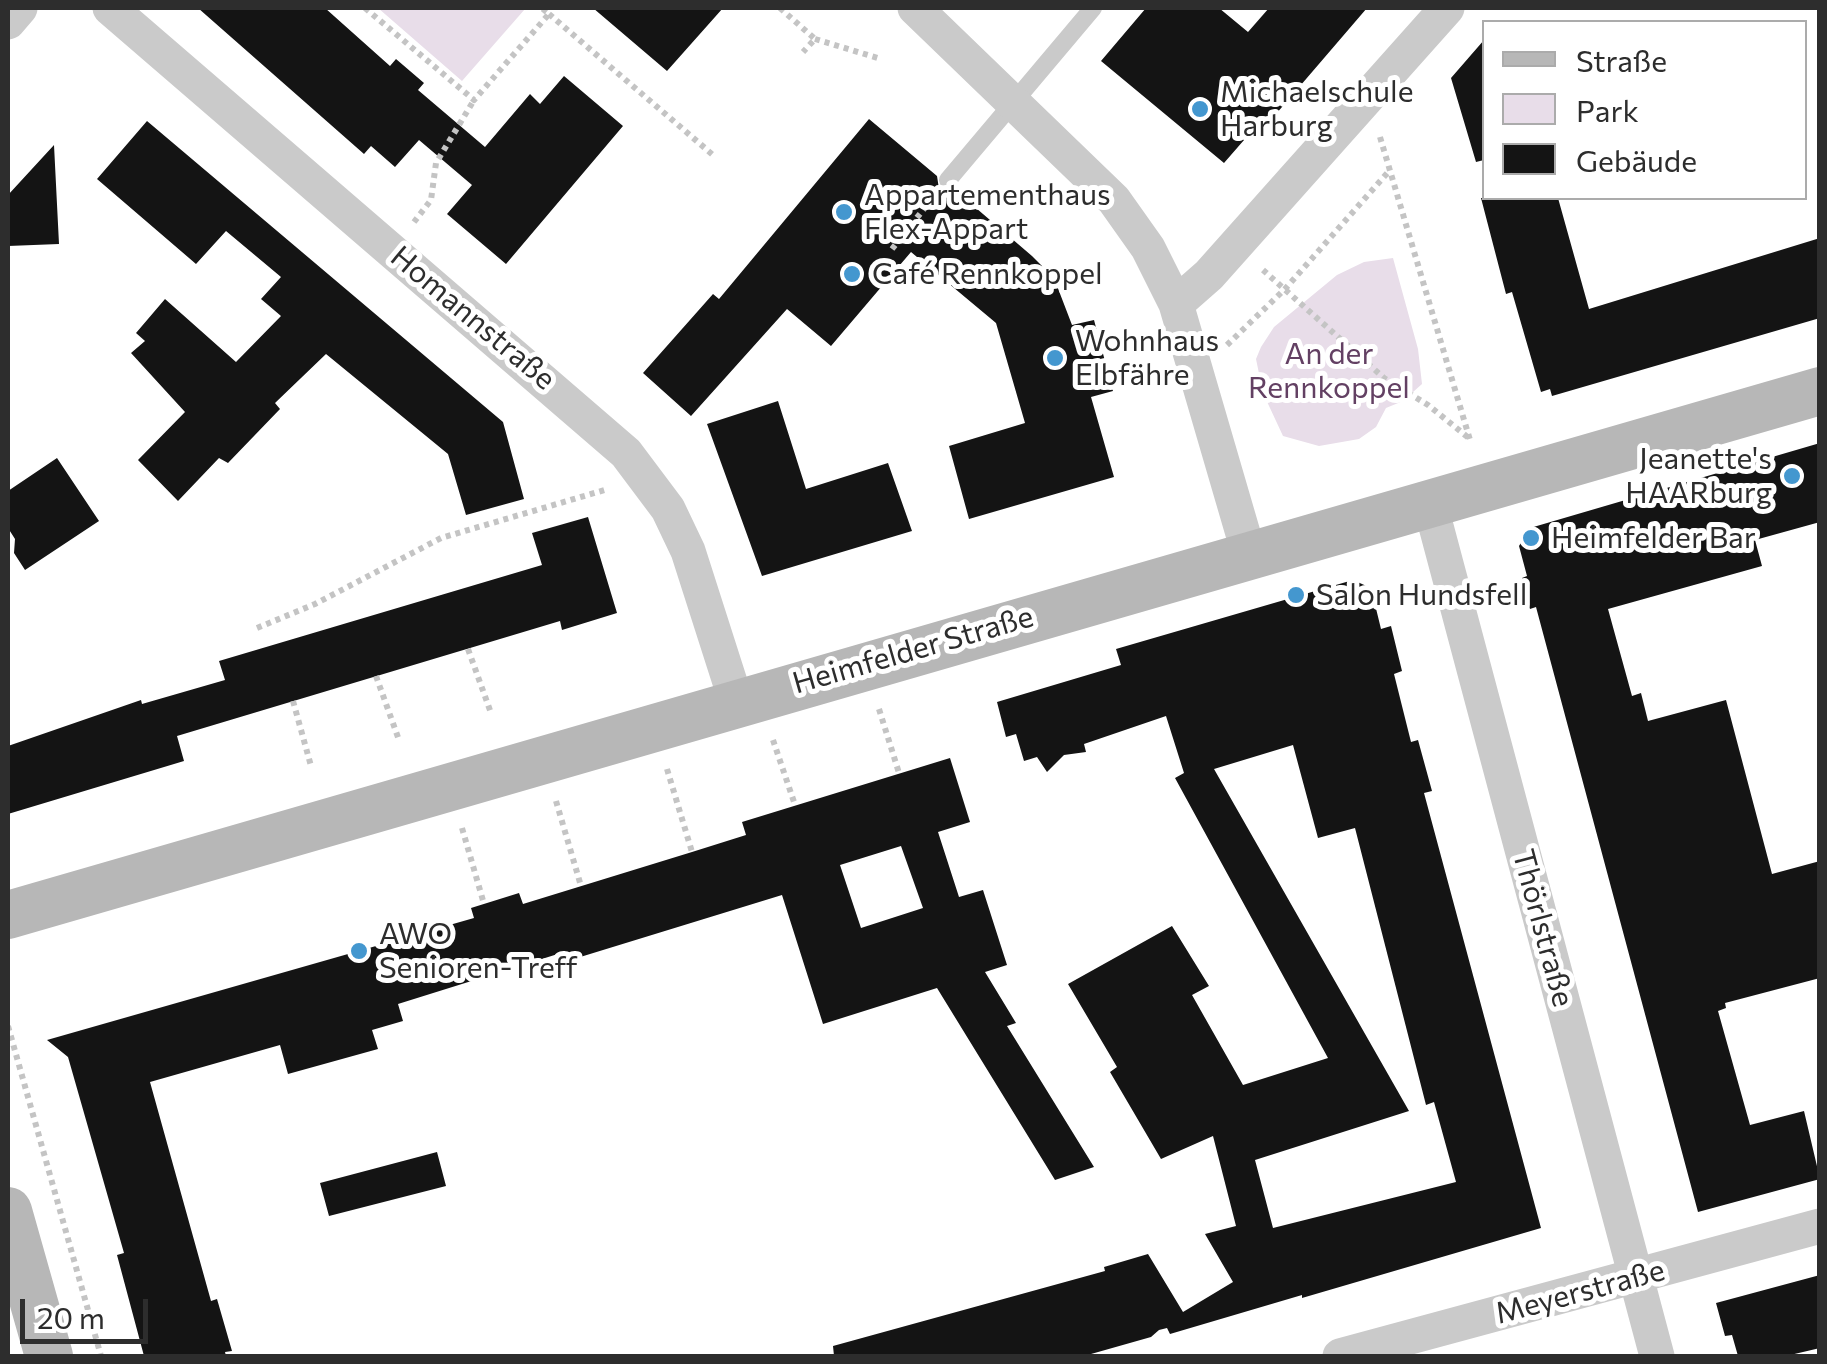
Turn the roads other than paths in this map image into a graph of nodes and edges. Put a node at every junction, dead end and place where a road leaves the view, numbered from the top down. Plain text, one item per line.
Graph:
1 (20, 8) edge
2 (110, 8) edge
3 (915, 8) edge
4 (1093, 8) edge
5 (1447, 8) edge
6 (8, 22) edge
7 (1013, 98) junction
8 (948, 180) road end
9 (1176, 304) junction
10 (1820, 391) edge
11 (1430, 500) junction
12 (1249, 554) junction
13 (736, 700) junction
14 (8, 914) edge
15 (8, 1212) edge
16 (1820, 1226) edge
17 (1636, 1277) junction
18 (49, 1356) edge
19 (1340, 1356) edge
20 (1657, 1356) edge

1 - 6 street
2 - 13 street, Homannstraße
3 - 7 street
4 - 7 lane
5 - 9 street
7 - 8 lane
7 - 9 street
9 - 12 street
10 - 11 street, Heimfelder Straße
11 - 12 street, Heimfelder Straße
11 - 17 street, Thörlstraße
12 - 13 street, Heimfelder Straße
13 - 14 street, Heimfelder Straße
15 - 18 street
16 - 17 street, Meyerstraße
17 - 19 street, Meyerstraße
17 - 20 street, Thörlstraße

